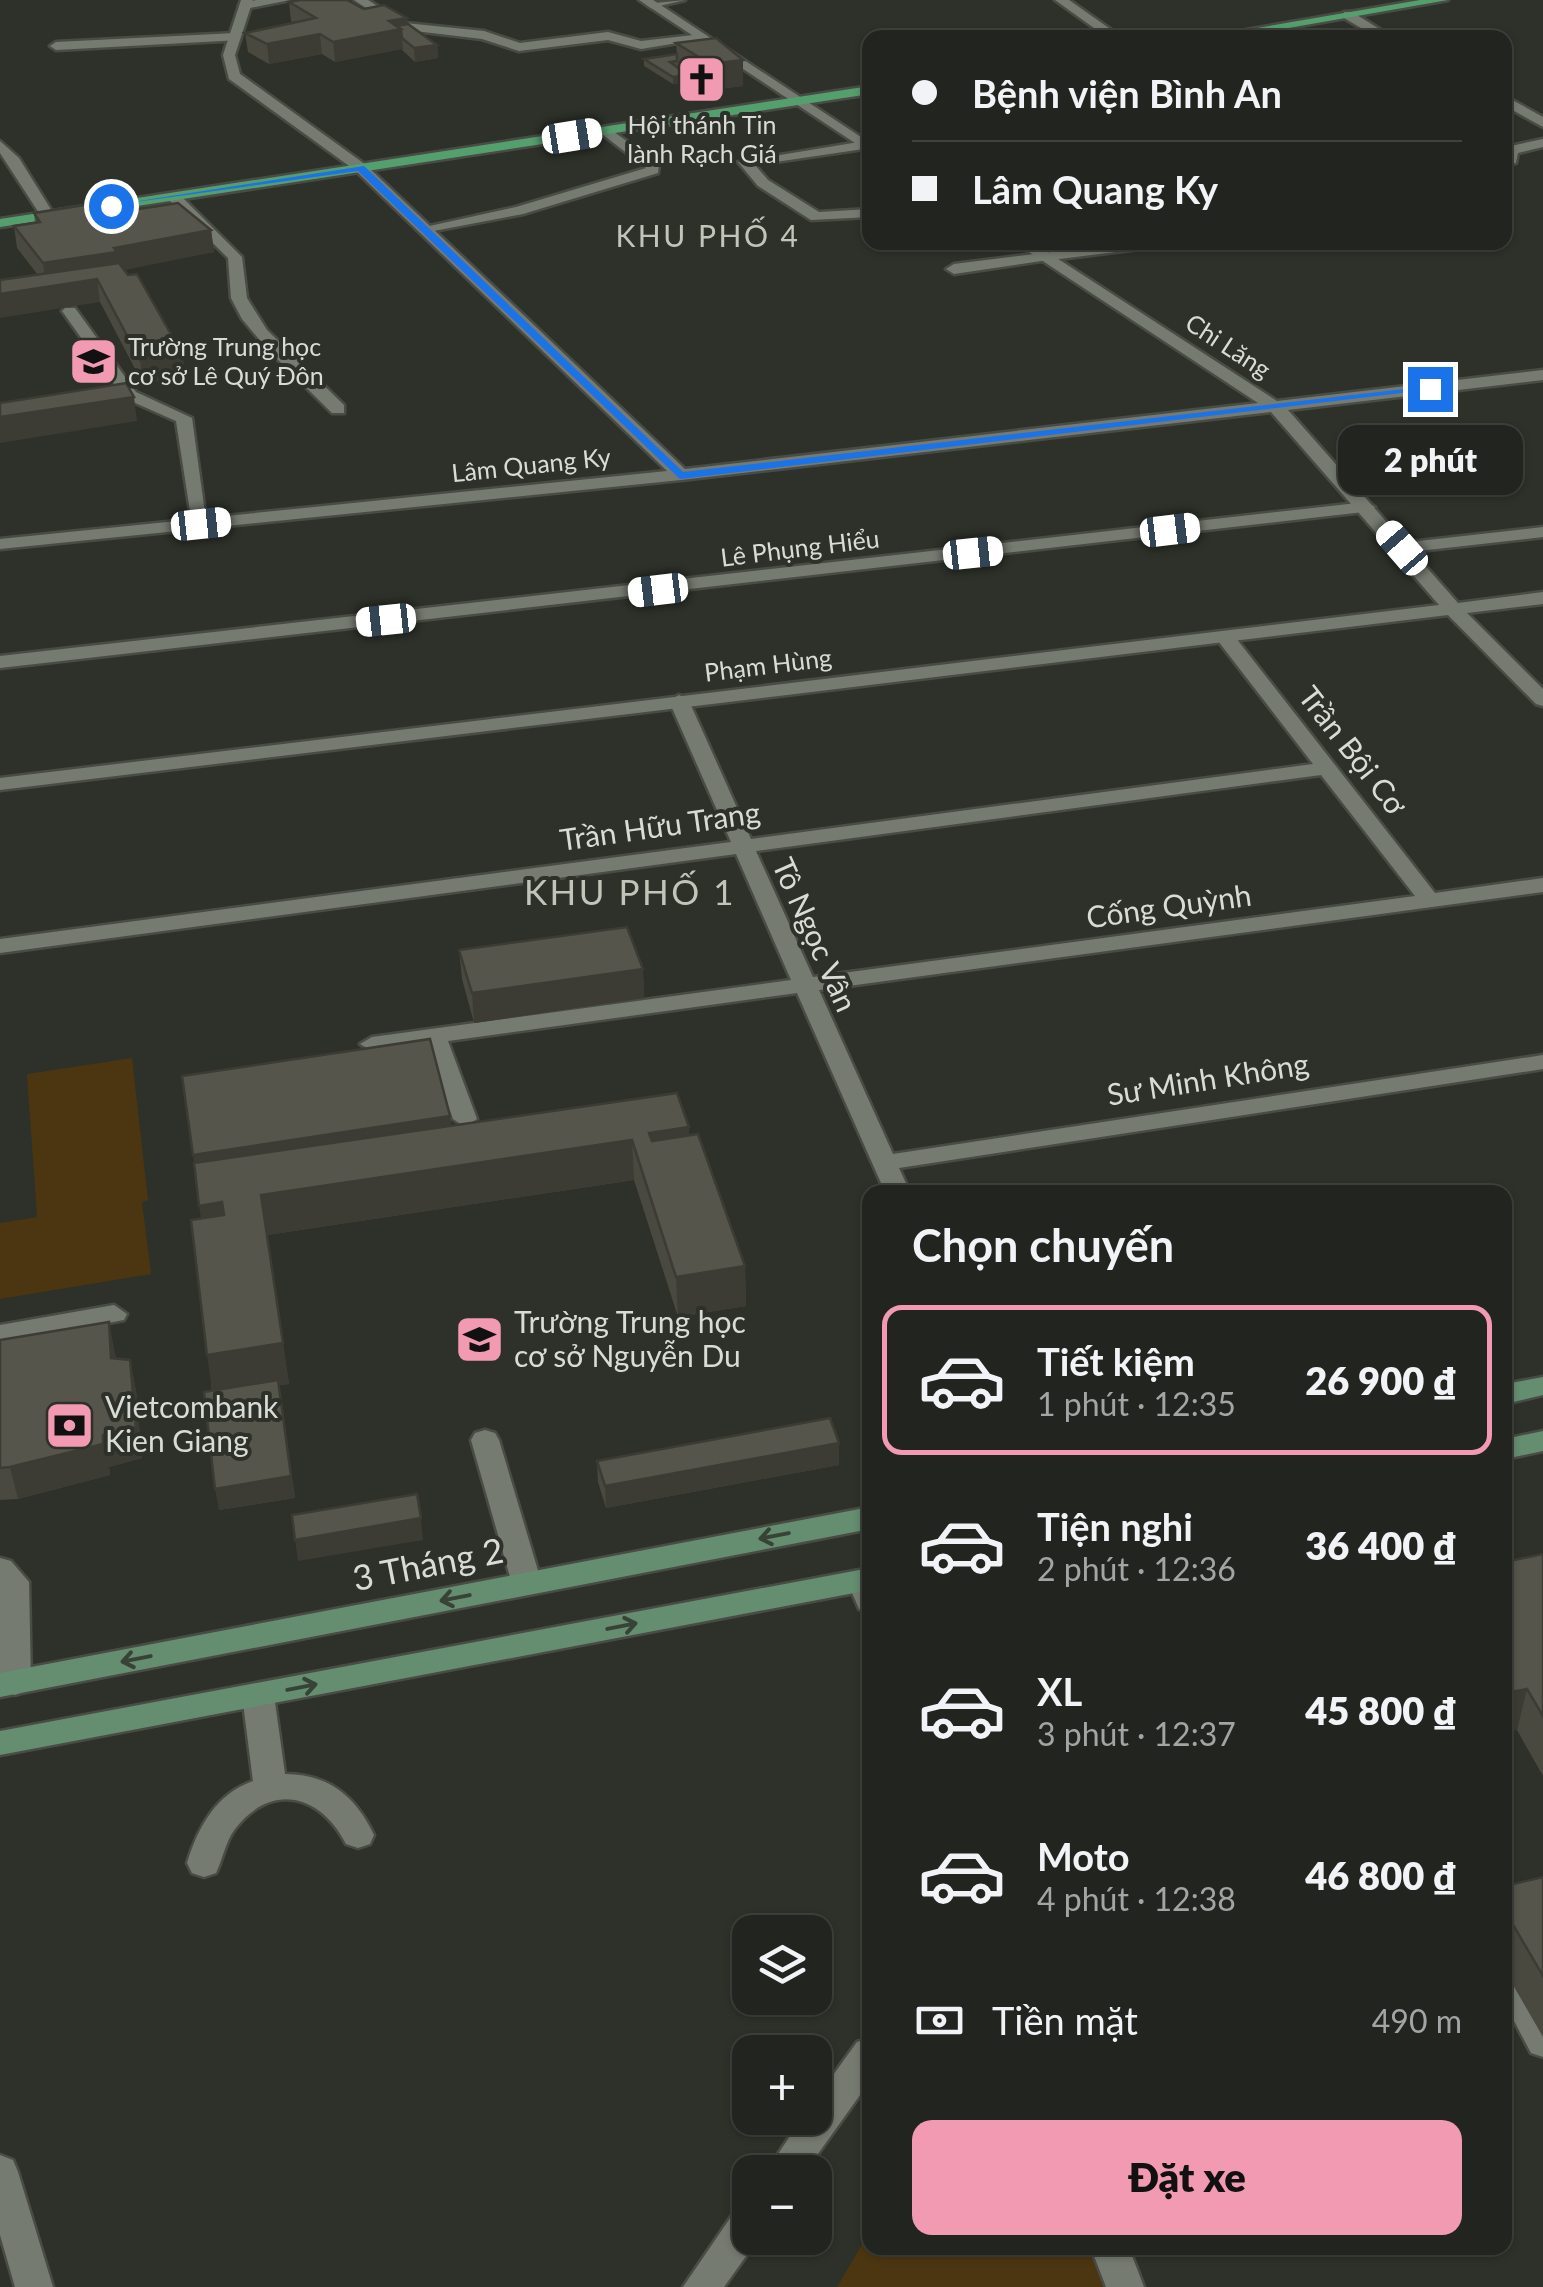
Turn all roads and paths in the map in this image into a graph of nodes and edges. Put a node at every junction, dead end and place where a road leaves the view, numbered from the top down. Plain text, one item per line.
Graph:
1 (284, 0) edge
2 (360, 0) edge
3 (679, 0) edge
4 (1062, 0) edge
5 (1442, 0) edge
6 (648, 2) edge
7 (246, 3) edge
8 (1348, 15) junction
9 (1106, 30) edge
10 (1255, 30) edge
11 (1374, 30) edge
12 (236, 37) junction
13 (702, 38) junction
14 (56, 46) dead end
15 (862, 91) edge
16 (797, 102) junction
17 (1512, 104) edge
18 (1543, 123) edge
19 (607, 131) junction
20 (862, 143) edge
21 (1543, 143) edge
22 (0, 145) edge
23 (862, 148) edge
24 (1512, 150) edge
25 (360, 168) junction
26 (174, 197) junction
27 (862, 213) edge
28 (48, 216) junction
29 (0, 223) edge
30 (423, 229) junction
31 (1034, 250) edge
32 (1106, 250) edge
33 (1044, 256) junction
34 (954, 268) dead end
35 (70, 310) edge
36 (1543, 374) edge
37 (338, 409) dead end
38 (1278, 409) junction
39 (680, 475) junction
40 (1366, 508) junction
41 (201, 524) junction
42 (1543, 532) edge
43 (0, 544) edge
44 (1402, 548) junction
45 (1543, 598) edge
46 (1454, 610) junction
47 (1225, 637) junction
48 (0, 662) edge
49 (1543, 700) edge
50 (679, 701) junction
51 (1327, 768) junction
52 (0, 784) edge
53 (742, 846) junction
54 (1543, 886) edge
55 (1431, 902) junction
56 (0, 946) edge
57 (804, 988) junction
58 (434, 1036) junction
59 (372, 1044) edge
60 (1543, 1062) edge
61 (465, 1119) edge
62 (884, 1163) junction
63 (894, 1185) edge
64 (114, 1314) dead end
65 (0, 1334) edge
66 (1543, 1386) edge
67 (1512, 1393) edge
68 (486, 1440) dead end
69 (1543, 1441) edge
70 (1512, 1448) edge
71 (862, 1520) edge
72 (0, 1569) edge
73 (527, 1584) junction
74 (862, 1588) edge
75 (7, 1684) edge
76 (258, 1695) junction
77 (0, 1742) edge
78 (270, 1786) junction
79 (358, 1835) dead end
80 (204, 1862) dead end
81 (1512, 1984) edge
82 (1543, 2042) edge
83 (862, 2064) edge
84 (796, 2155) edge
85 (0, 2172) edge
86 (732, 2245) edge
87 (1113, 2255) edge
88 (34, 2287) edge
89 (702, 2287) edge
90 (1125, 2287) edge

1 - 7 street
2 - 13 street
3 - 6 street
4 - 9 street
5 - 8 main road
6 - 13 street
7 - 12 street
8 - 10 main road
8 - 11 street
12 - 14 street
12 - 25 street
13 - 16 street
15 - 16 main road
16 - 19 main road
16 - 20 street
17 - 18 street
19 - 25 main road
19 - 30 street
21 - 24 street
22 - 28 street
23 - 27 street
25 - 26 main road
25 - 30 street
26 - 28 main road
26 - 37 street
28 - 29 main road
30 - 39 street
31 - 33 street, Chi Lăng
32 - 33 street
33 - 34 street
33 - 38 street, Chi Lăng
35 - 41 street
36 - 38 street, Lâm Quang Ky
38 - 39 street, Lâm Quang Ky
38 - 40 street, Chi Lăng
39 - 41 street, Lâm Quang Ky
40 - 44 street, Chi Lăng
40 - 48 street, Lê Phụng Hiểu
41 - 43 street, Lâm Quang Ky
42 - 44 street
44 - 46 street, Chi Lăng
45 - 46 street, Phạm Hùng
46 - 47 street, Phạm Hùng
46 - 49 street, Chi Lăng
47 - 50 street, Phạm Hùng
47 - 51 street, Trần Bội Cơ
50 - 52 street, Phạm Hùng
50 - 53 street, Tô Ngọc Vân
51 - 53 street, Trần Hữu Trang
51 - 55 street, Trần Bội Cơ
53 - 56 street, Trần Hữu Trang
53 - 57 street, Tô Ngọc Vân
54 - 55 street, Cống Quỳnh
55 - 57 street, Cống Quỳnh
57 - 58 street, Cống Quỳnh
57 - 62 street, Tô Ngọc Vân
58 - 59 street, Cống Quỳnh
58 - 61 street
60 - 62 street, Sư Minh Không
62 - 63 street, Tô Ngọc Vân
64 - 65 street
66 - 67 main road
68 - 73 street
69 - 70 main road
71 -> 73 main road, 3 Tháng 2
72 - 75 street
73 -> 75 main road, 3 Tháng 2
76 -> 74 main road
76 - 77 main road
76 - 78 street
78 - 79 street
78 - 80 street
81 - 82 street
83 - 84 street
85 - 88 street
86 - 89 street
87 - 90 street

